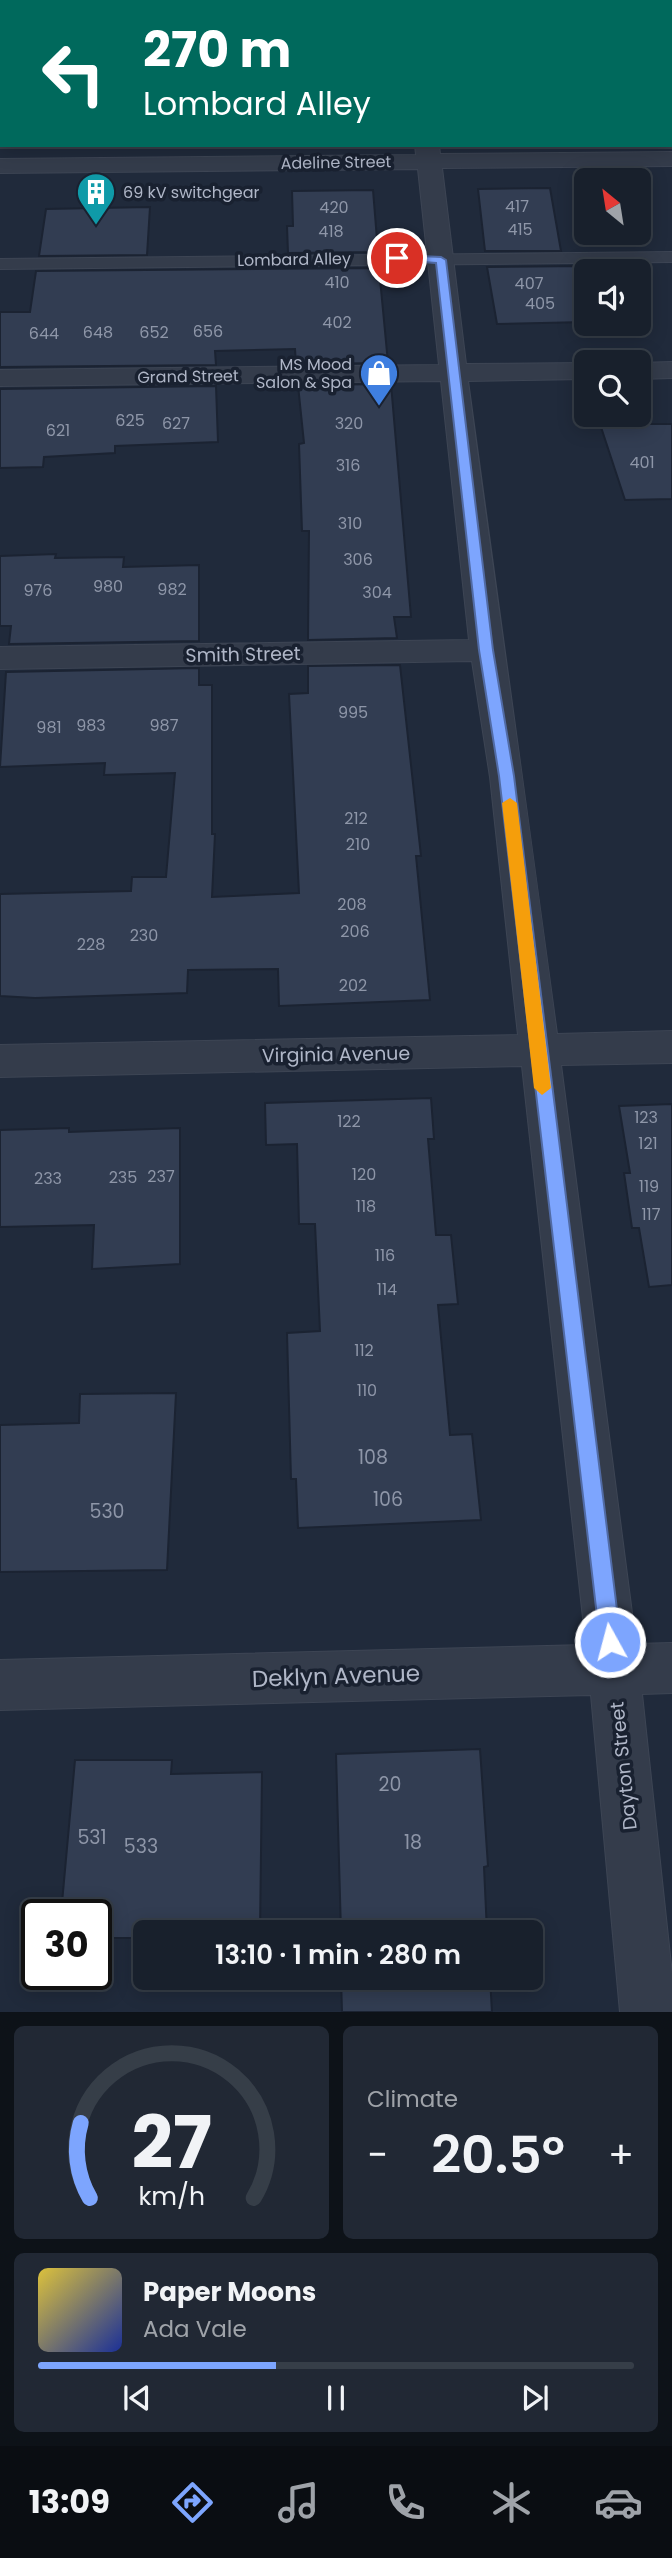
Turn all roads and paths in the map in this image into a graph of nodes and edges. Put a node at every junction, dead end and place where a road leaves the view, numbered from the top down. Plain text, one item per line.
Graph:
1 (428, 153) edge
2 (672, 159) edge
3 (0, 166) edge
4 (672, 257) edge
5 (441, 260) junction
6 (0, 264) edge
7 (672, 370) edge
8 (574, 371) edge
9 (651, 371) edge
10 (454, 373) junction
11 (0, 379) edge
12 (486, 650) junction
13 (0, 658) edge
14 (672, 1047) edge
15 (537, 1050) junction
16 (0, 1061) edge
17 (672, 1668) edge
18 (614, 1670) junction
19 (0, 1685) edge
20 (648, 2012) edge

1 - 2 street, Adeline Street
1 - 3 street, Adeline Street
1 - 5 street, Dayton Street
4 - 5 lane, Lombard Alley
5 - 6 lane, Lombard Alley
5 - 10 street, Dayton Street
7 - 9 street
8 - 10 street, Grand Street
10 - 11 street, Grand Street
10 - 12 street, Dayton Street
12 - 13 street, Smith Street
12 - 15 street, Dayton Street
14 - 15 street, Virginia Avenue
15 - 16 street, Virginia Avenue
15 - 18 street, Dayton Street
17 - 18 street, Deklyn Avenue
18 - 19 street, Deklyn Avenue
18 - 20 street, Dayton Street

